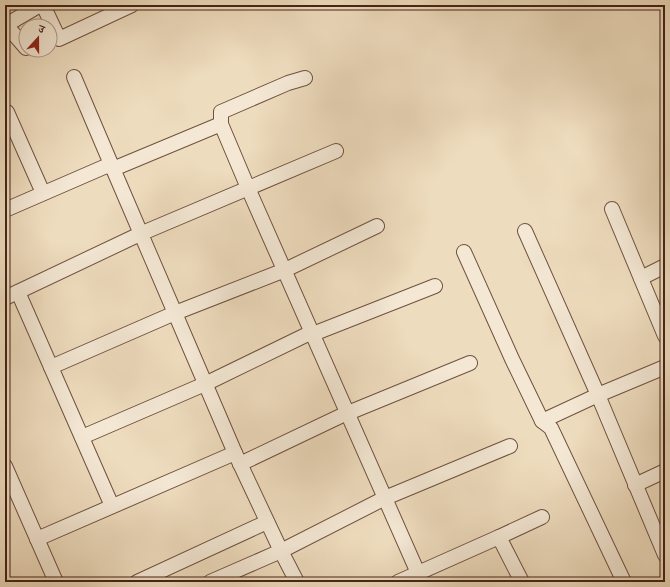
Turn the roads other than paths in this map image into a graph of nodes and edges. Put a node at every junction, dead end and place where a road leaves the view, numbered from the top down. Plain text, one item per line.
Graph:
1 (42, 5) edge
2 (132, 5) edge
3 (104, 11) edge
4 (46, 18) edge
5 (5, 25) edge
6 (58, 38) edge
7 (18, 39) edge
8 (74, 77) dead end
9 (305, 78) dead end
10 (7, 112) dead end
11 (221, 124) junction
12 (336, 151) dead end
13 (112, 166) junction
14 (248, 188) junction
15 (43, 193) junction
16 (612, 209) dead end
17 (5, 210) edge
18 (377, 226) dead end
19 (525, 231) dead end
20 (140, 234) junction
21 (464, 252) dead end
22 (665, 266) edge
23 (285, 270) junction
24 (641, 278) junction
25 (435, 286) dead end
26 (18, 292) junction
27 (5, 298) edge
28 (175, 313) junction
29 (312, 332) junction
30 (665, 336) edge
31 (470, 363) dead end
32 (665, 366) edge
33 (51, 367) junction
34 (205, 384) junction
35 (598, 395) junction
36 (348, 412) junction
37 (542, 421) junction
38 (82, 437) junction
39 (510, 446) dead end
40 (238, 459) junction
41 (5, 466) edge
42 (665, 471) edge
43 (635, 485) junction
44 (385, 498) junction
45 (112, 506) junction
46 (542, 517) dead end
47 (266, 522) junction
48 (499, 537) junction
49 (37, 539) junction
50 (282, 551) junction
51 (665, 555) edge
52 (418, 573) junction
53 (53, 581) edge
54 (137, 582) edge
55 (210, 582) edge
56 (296, 582) edge
57 (398, 582) edge
58 (522, 582) edge
59 (624, 582) edge

1 - 4 street
1 - 5 street
2 - 3 street
3 - 6 street
5 - 7 street
8 - 13 street
9 - 11 street
10 - 15 street
11 - 13 street
11 - 14 street
12 - 14 street
13 - 15 street
13 - 20 street
14 - 20 street
14 - 23 street
15 - 17 street
16 - 24 street
18 - 23 street
19 - 35 street
20 - 26 street
20 - 28 street
21 - 37 street
22 - 24 street
23 - 28 street
23 - 29 street
24 - 30 street
25 - 29 street
26 - 27 street
26 - 33 street
28 - 33 street
28 - 34 street
29 - 34 street
29 - 36 street
31 - 36 street
32 - 35 street
33 - 38 street
34 - 38 street
34 - 40 street
35 - 37 street
35 - 43 street
36 - 40 street
36 - 44 street
37 - 59 street
38 - 45 street
39 - 44 street
40 - 45 street
40 - 47 street
41 - 49 street
42 - 43 street
43 - 51 street
44 - 50 street
44 - 52 street
45 - 49 street
46 - 48 street
47 - 50 street
47 - 54 street
48 - 52 street
48 - 58 street
49 - 53 street
50 - 55 street
50 - 56 street
52 - 57 street

